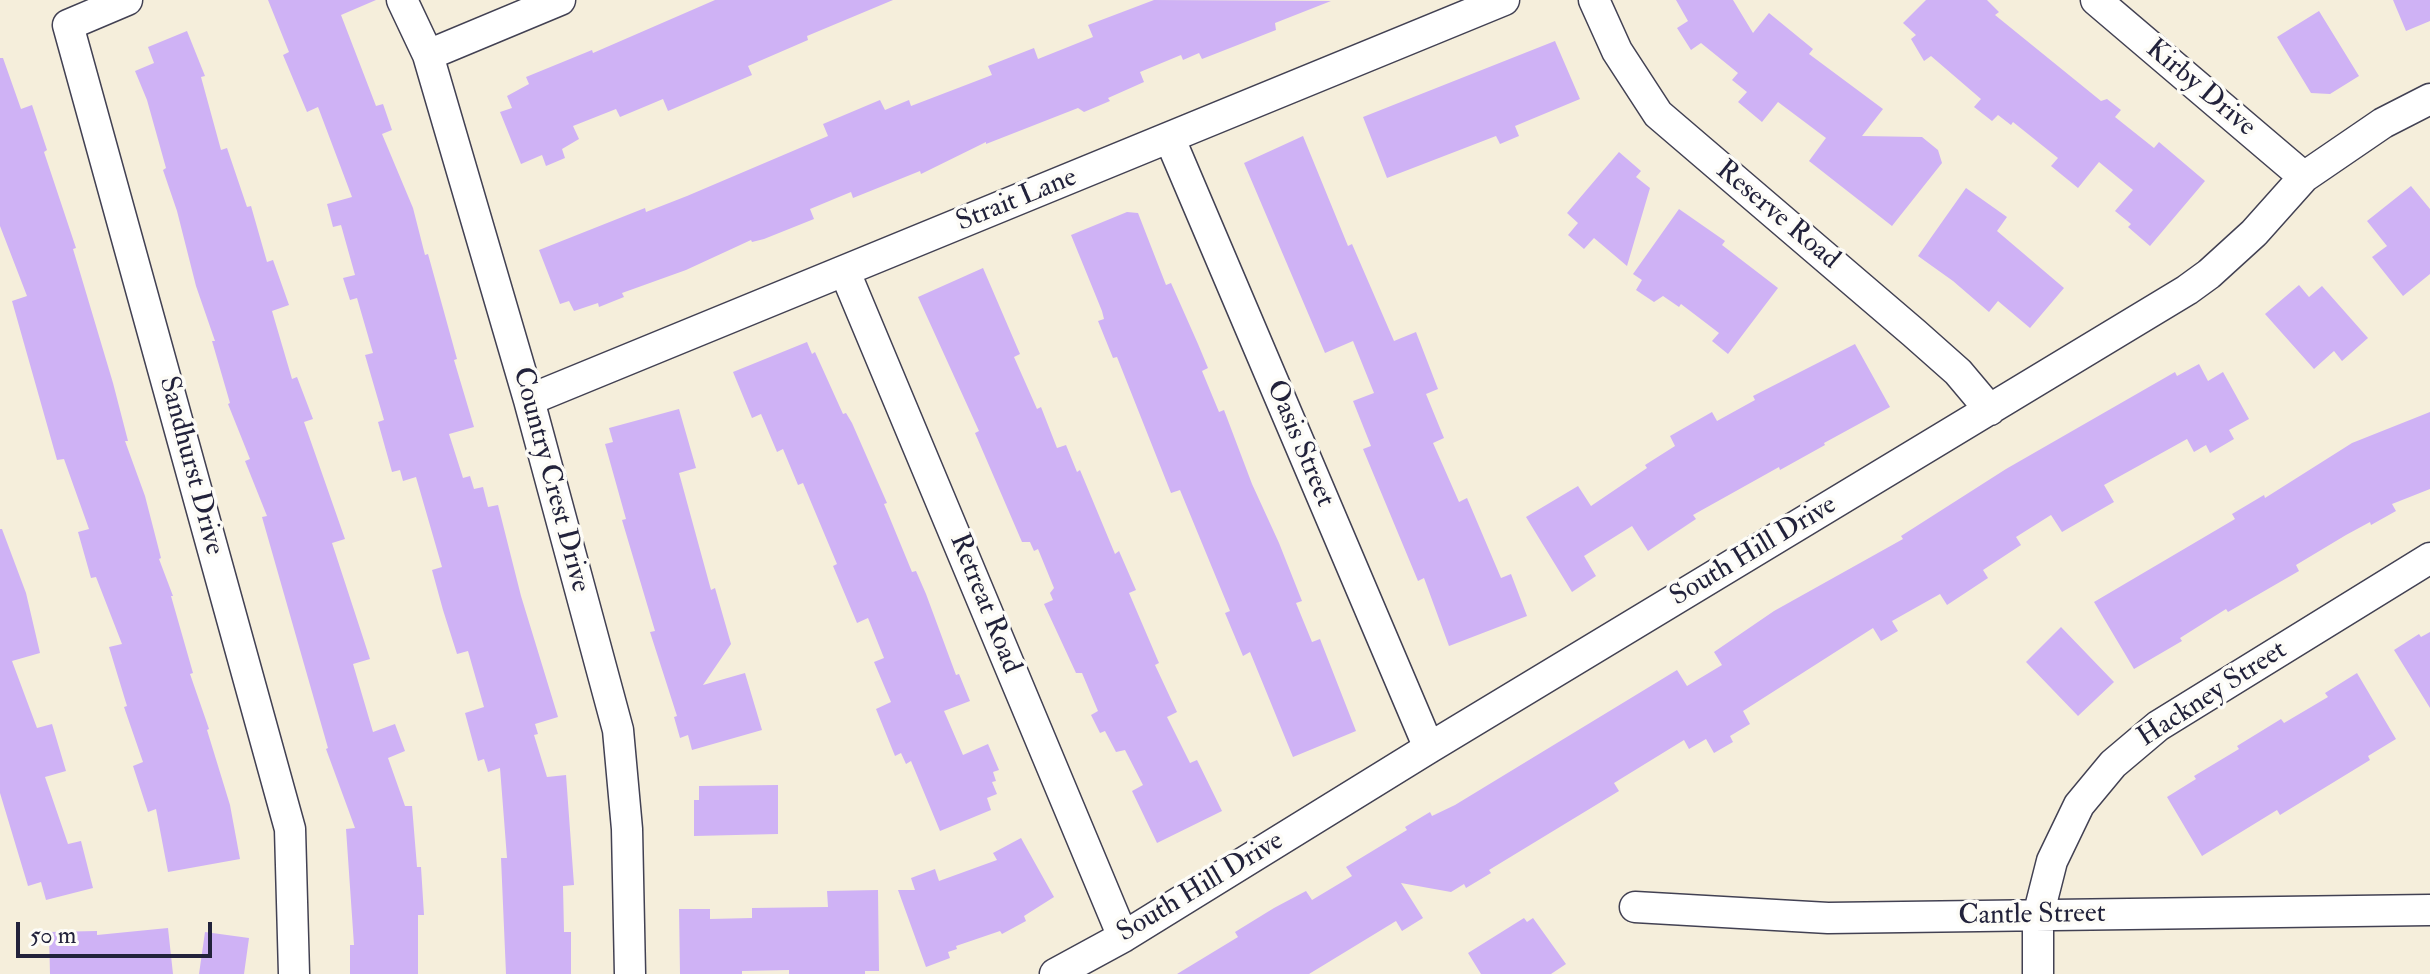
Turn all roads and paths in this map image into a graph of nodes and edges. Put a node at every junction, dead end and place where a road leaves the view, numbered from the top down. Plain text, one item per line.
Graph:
1 (127, 0) edge
2 (402, 0) edge
3 (560, 0) edge
4 (1504, 0) edge
5 (1594, 0) edge
6 (2096, 0) edge
7 (428, 55) junction
8 (2430, 99) edge
9 (1170, 139) junction
10 (2304, 177) junction
11 (845, 272) junction
12 (529, 400) junction
13 (1990, 410) junction
14 (2430, 558) edge
15 (1429, 748) junction
16 (1635, 907) dead end
17 (2430, 910) edge
18 (2038, 916) junction
19 (1123, 937) junction
20 (294, 974) edge
21 (630, 974) edge
22 (1055, 974) edge
23 (2038, 974) edge

1 - 20 street, Sandhurst Drive
2 - 7 street, Country Crest Drive
3 - 7 street
4 - 9 street, Strait Lane
5 - 13 street, Reserve Road
6 - 10 street, Kirby Drive
7 - 12 street, Country Crest Drive
8 - 10 street, South Hill Drive
9 - 11 street, Strait Lane
9 - 15 street, Oasis Street
10 - 13 street, South Hill Drive
11 - 12 street, Strait Lane
11 - 19 street, Retreat Road
12 - 21 street, Country Crest Drive
13 - 15 street, South Hill Drive
14 - 18 street, Hackney Street
15 - 19 street, South Hill Drive
16 - 18 street, Cantle Street
17 - 18 street, Cantle Street
18 - 23 street, Hackney Street
19 - 22 street, South Hill Drive

